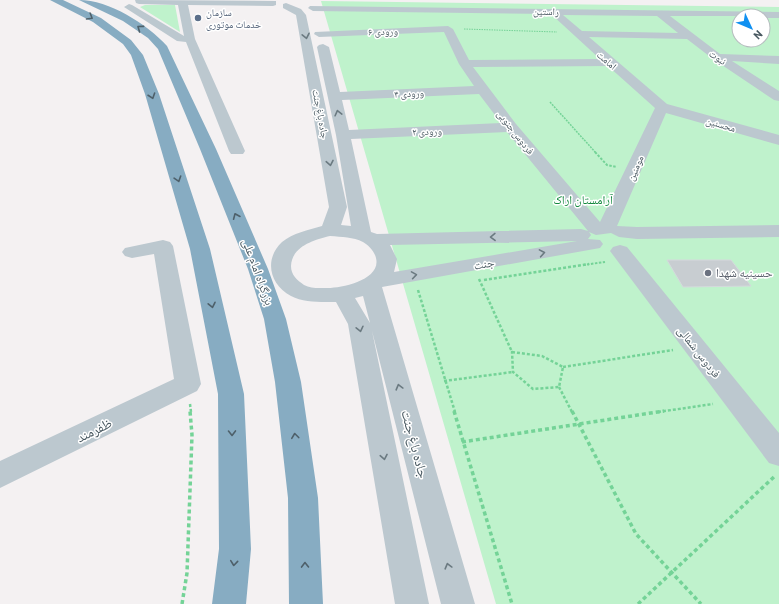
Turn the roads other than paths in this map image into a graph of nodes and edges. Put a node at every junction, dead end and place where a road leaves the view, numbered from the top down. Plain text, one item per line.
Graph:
1 (55, 0) edge
2 (84, 0) edge
3 (140, 0) edge
4 (430, 0) edge
5 (461, 0) edge
6 (277, 3) edge
7 (312, 3) edge
8 (183, 5) dead end
9 (551, 5) junction
10 (129, 7) dead end
11 (659, 13) junction
12 (779, 15) edge
13 (448, 29) joint
14 (577, 32) junction
15 (319, 34) junction
16 (687, 36) junction
17 (190, 39) junction
18 (167, 55) junction
19 (717, 57) junction
20 (139, 59) junction
21 (779, 60) edge
22 (609, 62) junction
23 (465, 64) junction
24 (327, 65) junction
25 (312, 66) junction
26 (483, 90) junction
27 (334, 96) junction
28 (779, 97) edge
29 (662, 107) junction
30 (511, 127) junction
31 (343, 134) junction
32 (779, 140) edge
33 (208, 148) junction
34 (330, 230) junction
35 (779, 231) edge
36 (368, 237) junction
37 (607, 241) junction
38 (779, 241) edge
39 (132, 252) dead end
40 (373, 283) junction
41 (343, 294) junction
42 (777, 446) edge
43 (0, 475) edge
44 (229, 604) edge
45 (306, 604) edge
46 (412, 604) edge
47 (458, 604) edge

1 -> 20 highway
18 -> 2 highway, بزرگراه امام علی
3 - 6 street, راستین
4 - 5 street
6 - 7 street, راستین
6 -> 25 street, جاده باغ جنت
7 - 9 street, راستین
7 - 15 street, جاده باغ جنت
8 - 17 street
9 - 11 street, راستین
9 - 14 street, امامت
10 - 17 street
11 - 12 street, راستین
11 - 16 street, نبوت
13 - 15 street, ورودی ۶
13 - 23 street, فردوس جنوبی
14 - 16 street
14 - 22 street, امامت
15 - 24 street, جاده باغ جنت
16 - 19 street, نبوت
17 - 33 street
18 - 20 highway
18 - 33 highway, بزرگراه امام علی
19 - 21 street
19 - 28 street, نبوت
20 -> 44 highway
22 - 23 street
22 - 29 street, امامت
23 - 26 street, فردوس جنوبی
24 - 25 street
24 - 27 street, جاده باغ جنت
25 -> 34 street, جاده باغ جنت
26 - 27 street, ورودی ۴
26 - 30 street, فردوس جنوبی
31 -> 27 street, جاده باغ جنت
29 - 32 street, محسنین
29 - 37 street, مومنین
30 - 31 street, ورودی ۲
30 - 37 street, فردوس جنوبی
31 - 36 street, جاده باغ جنت
45 -> 33 highway, بزرگراه امام علی
34 - 36 street
34 - 41 street
35 - 37 street
37 -> 36 street, جنت
36 - 40 street
37 - 38 street, جنت
40 -> 37 street, جنت
37 - 42 street, فردوس شمالی
39 - 43 street, ظفرمند
40 - 41 street
47 -> 40 street, جاده باغ جنت
41 -> 46 street

